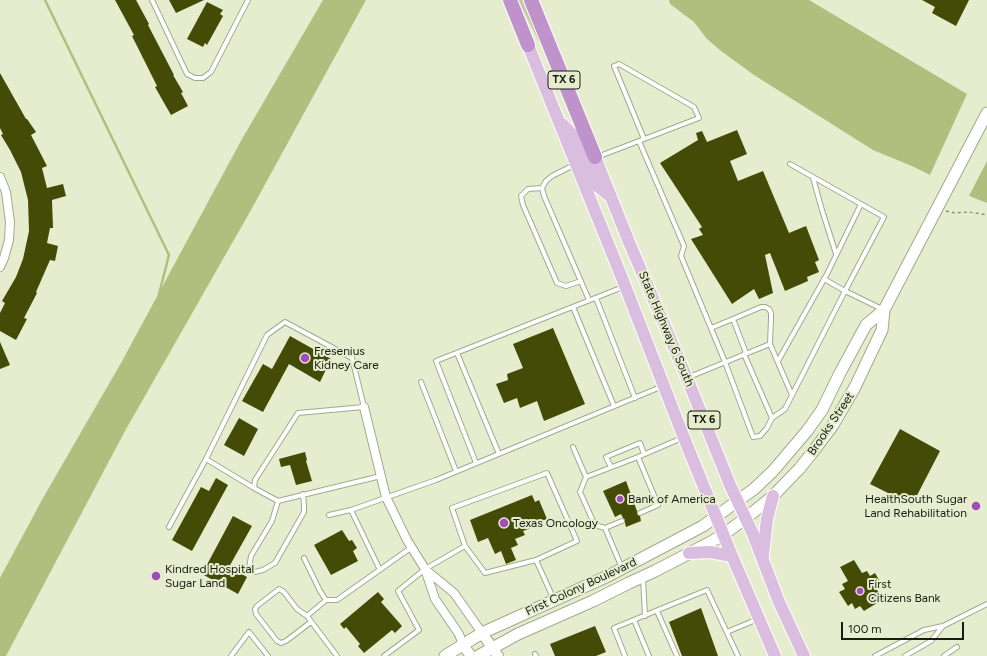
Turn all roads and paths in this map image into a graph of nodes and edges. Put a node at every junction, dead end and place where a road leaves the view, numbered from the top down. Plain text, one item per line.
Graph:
1 (152, 0) edge
2 (248, 0) edge
3 (510, 0) edge
4 (531, 0) edge
5 (528, 45) joint
6 (987, 113) edge
7 (559, 122) junction
8 (644, 139) junction
9 (639, 141) junction
10 (595, 157) junction
11 (576, 164) junction
12 (790, 164) dead end
13 (0, 177) edge
14 (813, 178) junction
15 (542, 188) junction
16 (611, 197) junction
17 (861, 204) junction
18 (938, 208) junction
19 (987, 215) edge
20 (836, 255) junction
21 (0, 267) edge
22 (824, 279) junction
23 (581, 281) junction
24 (625, 286) junction
25 (845, 291) junction
26 (596, 298) junction
27 (589, 300) junction
28 (572, 307) junction
29 (884, 310) junction
30 (733, 319) junction
31 (711, 328) junction
32 (770, 344) junction
33 (457, 353) junction
34 (745, 354) junction
35 (778, 361) junction
36 (725, 362) junction
37 (687, 378) junction
38 (421, 382) dead end
39 (664, 386) junction
40 (792, 395) junction
41 (635, 398) junction
42 (614, 406) junction
43 (364, 407) junction
44 (772, 418) junction
45 (684, 438) junction
46 (573, 447) dead end
47 (499, 454) junction
48 (644, 454) junction
49 (638, 457) junction
50 (206, 459) junction
51 (476, 463) junction
52 (610, 467) junction
53 (456, 471) junction
54 (381, 476) junction
55 (586, 477) junction
56 (254, 488) junction
57 (303, 494) junction
58 (773, 496) junction
59 (386, 497) junction
60 (278, 501) junction
61 (738, 501) junction
62 (351, 510) junction
63 (640, 513) dead end
64 (329, 515) dead end
65 (716, 516) junction
66 (746, 518) junction
67 (622, 521) dead end
68 (169, 527) dead end
69 (605, 528) junction
70 (724, 534) junction
71 (465, 546) junction
72 (412, 547) junction
73 (689, 553) junction
74 (732, 556) junction
75 (304, 558) dead end
76 (763, 558) junction
77 (536, 560) junction
78 (622, 568) junction
79 (425, 569) junction
80 (380, 570) junction
81 (643, 577) junction
82 (326, 600) junction
83 (554, 600) junction
84 (987, 604) edge
85 (657, 611) junction
86 (307, 616) junction
87 (645, 616) junction
88 (759, 619) junction
89 (634, 620) junction
90 (311, 622) junction
91 (943, 626) junction
92 (727, 632) junction
93 (482, 633) junction
94 (463, 645) junction
95 (957, 648) dead end
96 (495, 652) edge
97 (231, 656) edge
98 (268, 656) edge
99 (338, 656) edge
100 (384, 656) edge
101 (445, 656) edge
102 (471, 656) edge
103 (478, 656) edge
104 (625, 656) edge
105 (649, 656) edge
106 (676, 656) edge
107 (738, 656) edge
108 (775, 656) edge
109 (804, 656) edge
110 (875, 656) edge
111 (905, 656) edge
112 (944, 656) edge

1 - 2 lane
3 - 5 highway, State Highway 6 South / TX 6
4 - 10 highway, State Highway 6 South / TX 6
5 - 7 main road, State Highway 6 South / TX 6
6 - 18 main road, Brooks Street
7 - 10 main road
7 - 11 main road, State Highway 6 South / TX 6
8 - 8 lane
8 - 9 lane
9 - 10 lane
9 - 31 lane
10 - 16 main road, State Highway 6 South / TX 6
11 - 15 lane
11 - 16 main road
11 - 24 main road, State Highway 6 South / TX 6
12 - 14 lane
13 - 21 street
14 - 17 lane
14 - 20 lane
15 - 23 lane
15 - 23 lane
16 - 37 main road, State Highway 6 South / TX 6
17 - 20 lane
17 - 25 lane
18 - 19 path
18 - 29 main road, Brooks Street
20 - 22 lane
22 - 25 lane
22 - 35 lane
23 - 27 lane
24 - 26 lane
24 - 39 main road, State Highway 6 South / TX 6
25 - 29 lane
25 - 40 lane
26 - 27 lane
26 - 41 lane
27 - 28 lane
28 - 33 lane
28 - 42 lane
29 - 58 main road, Brooks Street
29 - 61 main road, Brooks Street
30 - 31 lane
30 - 32 lane
30 - 34 lane
31 - 36 lane
32 - 34 lane
32 - 35 lane
33 - 47 lane
33 - 51 lane
34 - 36 lane
34 - 44 lane
35 - 40 lane
36 - 37 lane
36 - 44 lane
37 - 61 main road, State Highway 6 South / TX 6
38 - 53 lane
39 - 41 lane
39 - 45 main road, State Highway 6 South / TX 6
40 - 44 lane
41 - 42 lane
42 - 47 lane
43 - 50 lane
43 - 54 street
43 - 56 lane
45 - 48 lane
45 - 65 main road, State Highway 6 South / TX 6
46 - 55 lane
47 - 51 lane
48 - 49 lane
48 - 52 lane
49 - 52 lane
49 - 63 lane
50 - 56 lane
50 - 68 lane
51 - 53 lane
52 - 55 lane
53 - 59 lane
54 - 57 lane
54 - 59 street
55 - 69 lane
56 - 60 lane
57 - 60 lane
57 - 60 lane
58 - 66 main road, Brooks Street
58 - 76 main road
59 - 62 lane
59 - 72 street
61 - 65 main road, Brooks Street
61 - 66 main road, State Highway 6 South / TX 6
62 - 64 lane
62 - 80 lane
65 - 70 main road, State Highway 6 South / TX 6
65 - 78 main road, First Colony Boulevard
66 - 70 main road, Brooks Street
66 - 76 main road, State Highway 6 South / TX 6
67 - 69 lane
69 - 78 lane
70 - 73 main road, First Colony Boulevard
70 - 74 main road, State Highway 6 South / TX 6
71 - 77 lane
71 - 77 lane
71 - 79 lane
72 - 79 street
72 - 80 lane
73 - 74 main road
73 - 81 main road, First Colony Boulevard
74 - 88 main road, State Highway 6 South / TX 6
75 - 82 lane
76 - 109 main road, State Highway 6 South / TX 6
77 - 83 lane
78 - 83 main road, First Colony Boulevard
79 - 93 street
79 - 94 street
79 - 100 lane
80 - 82 lane
81 - 87 lane
81 - 96 main road, First Colony Boulevard
82 - 86 lane
83 - 93 main road, First Colony Boulevard
84 - 91 lane
85 - 87 lane
85 - 92 lane
85 - 106 lane
86 - 90 lane
86 - 90 lane
87 - 89 lane
88 - 92 lane
88 - 108 main road, State Highway 6 South / TX 6
89 - 104 lane
89 - 105 lane
90 - 99 lane
91 - 110 lane
91 - 111 lane
92 - 107 lane
93 - 94 main road, First Colony Boulevard
93 - 96 street
94 - 101 main road, First Colony Boulevard
94 - 102 street
95 - 112 lane
96 - 103 main road, First Colony Boulevard
97 - 98 lane

